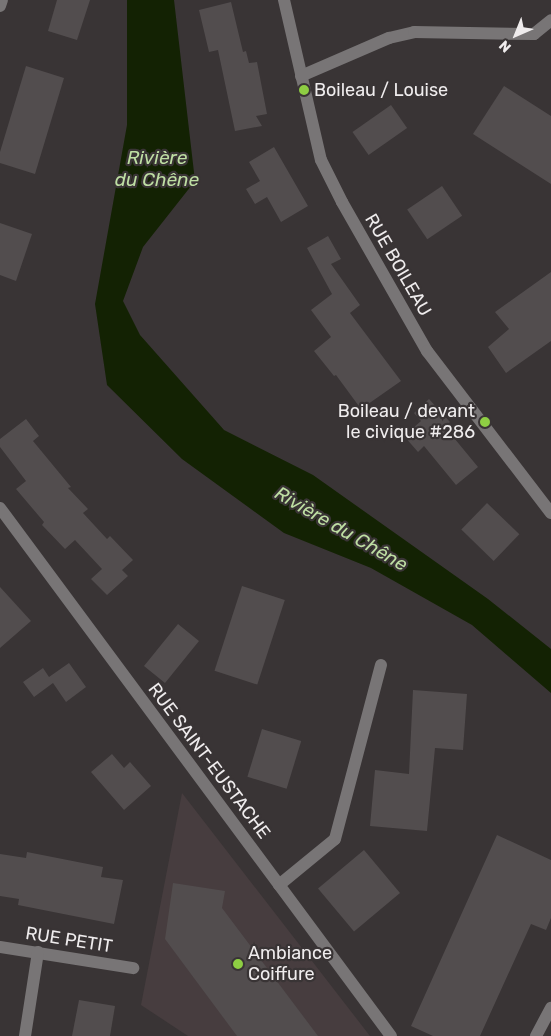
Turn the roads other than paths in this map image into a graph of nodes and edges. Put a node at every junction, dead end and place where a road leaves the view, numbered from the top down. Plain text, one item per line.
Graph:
1 (2, 0) edge
2 (284, 0) edge
3 (0, 6) edge
4 (551, 20) edge
5 (301, 76) junction
6 (0, 508) edge
7 (551, 513) edge
8 (381, 665) dead end
9 (279, 885) junction
10 (0, 947) edge
11 (38, 952) junction
12 (133, 968) dead end
13 (551, 1008) edge
14 (25, 1036) edge
15 (391, 1036) edge
16 (536, 1036) edge

1 - 3 street
2 - 5 street, RUE BOILEAU
4 - 5 street
5 - 7 street, RUE BOILEAU
6 - 9 street, RUE SAINT-EUSTACHE
8 - 9 street
9 - 15 street, RUE SAINT-EUSTACHE
10 - 11 street, RUE PETIT
11 - 12 street, RUE PETIT
11 - 14 street
13 - 16 street

